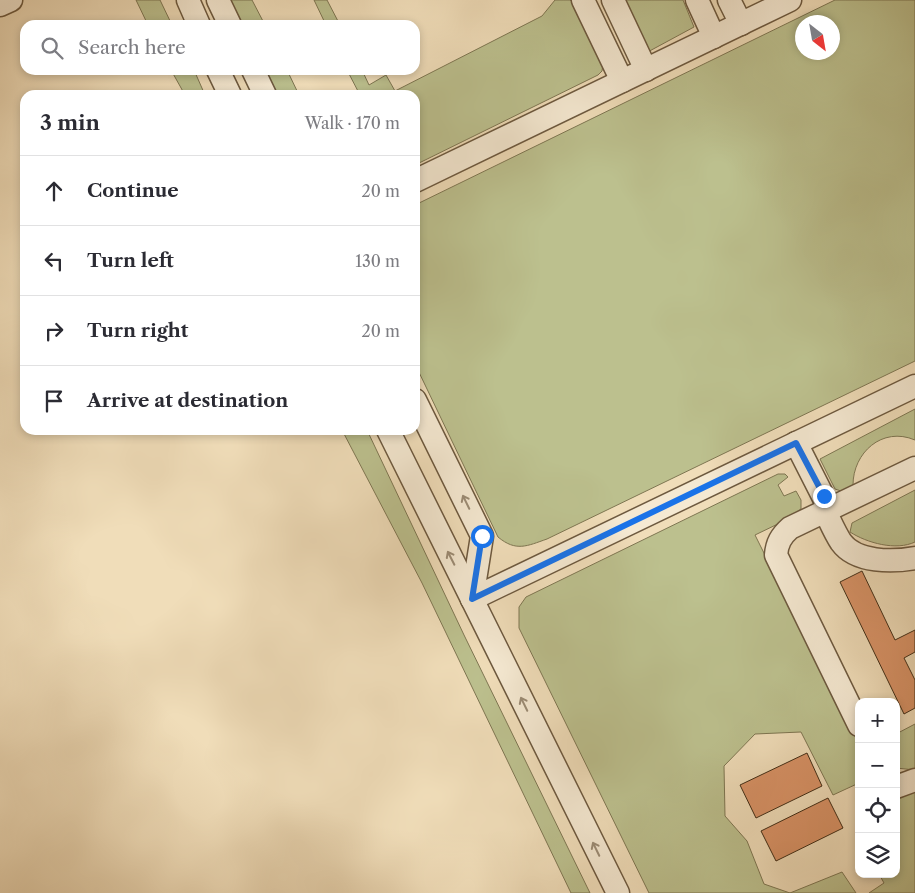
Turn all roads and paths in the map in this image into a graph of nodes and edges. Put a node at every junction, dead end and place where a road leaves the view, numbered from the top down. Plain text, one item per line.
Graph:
1 (11, 0) edge
2 (188, 0) edge
3 (218, 0) edge
4 (583, 0) edge
5 (598, 0) edge
6 (612, 0) edge
7 (697, 0) edge
8 (712, 0) edge
9 (729, 0) edge
10 (790, 0) edge
11 (0, 5) edge
12 (197, 20) edge
13 (228, 20) edge
14 (734, 22) edge
15 (220, 75) edge
16 (255, 75) edge
17 (634, 75) junction
18 (228, 90) edge
19 (262, 90) edge
20 (420, 179) edge
21 (915, 386) edge
22 (420, 410) edge
23 (390, 435) edge
24 (792, 445) junction
25 (915, 468) edge
26 (825, 511) junction
27 (915, 558) edge
28 (472, 599) junction
29 (855, 717) edge
30 (915, 780) edge
31 (900, 786) edge
32 (618, 893) edge

1 - 11 lane
2 - 12 lane
3 - 13 lane
4 - 17 lane
5 - 17 lane
6 - 17 lane
7 - 14 lane
8 - 14 lane
9 - 14 lane
10 - 14 lane
14 - 17 lane
15 - 18 lane
16 - 19 lane
17 - 20 lane
21 - 24 lane
28 -> 22 lane
28 -> 23 lane
24 - 26 lane
24 - 28 lane
25 - 26 lane
26 - 27 lane
26 - 29 lane
32 -> 28 lane
30 - 31 lane

